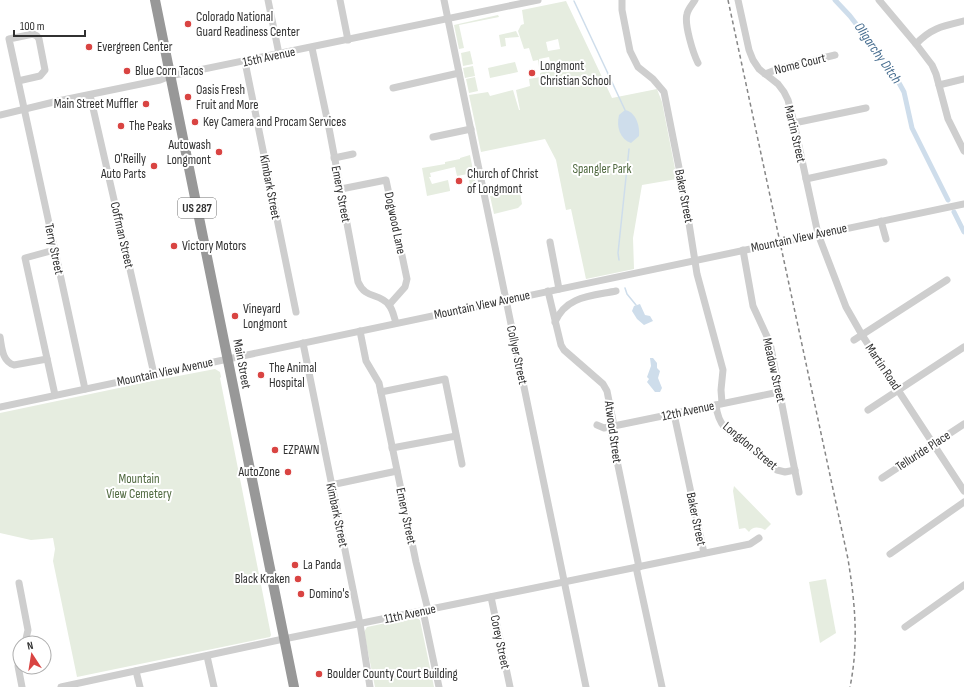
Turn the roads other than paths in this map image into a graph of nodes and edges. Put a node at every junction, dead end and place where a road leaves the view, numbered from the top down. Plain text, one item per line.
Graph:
1 (155, 0) edge
2 (268, 0) edge
3 (340, 0) edge
4 (444, 0) edge
5 (538, 0) edge
6 (622, 0) edge
7 (695, 0) edge
8 (738, 0) edge
9 (879, 0) edge
10 (508, 3) edge
11 (448, 19) junction
12 (964, 21) edge
13 (348, 40) junction
14 (916, 44) junction
15 (312, 48) junction
16 (279, 54) junction
17 (835, 55) dead end
18 (245, 62) junction
19 (698, 63) dead end
20 (459, 73) junction
21 (765, 74) junction
22 (170, 76) junction
23 (964, 79) edge
24 (18, 81) junction
25 (939, 85) junction
26 (392, 88) dead end
27 (90, 95) junction
28 (866, 108) dead end
29 (24, 109) junction
30 (0, 115) edge
31 (794, 123) junction
32 (471, 129) junction
33 (433, 137) dead end
34 (963, 146) edge
35 (353, 154) dead end
36 (334, 158) junction
37 (884, 162) dead end
38 (806, 179) junction
39 (341, 189) junction
40 (964, 204) edge
41 (881, 221) junction
42 (818, 234) junction
43 (886, 239) dead end
44 (550, 242) dead end
45 (54, 250) junction
46 (743, 250) junction
47 (696, 260) junction
48 (947, 280) dead end
49 (560, 289) junction
50 (548, 291) junction
51 (616, 291) dead end
52 (506, 300) junction
53 (389, 305) junction
54 (296, 312) dead end
55 (555, 322) junction
56 (396, 323) junction
57 (360, 331) junction
58 (862, 335) junction
59 (0, 338) edge
60 (854, 340) dead end
61 (303, 343) junction
62 (964, 347) edge
63 (47, 359) junction
64 (227, 359) junction
65 (154, 374) junction
66 (85, 389) junction
67 (898, 390) junction
68 (381, 392) junction
69 (779, 392) junction
70 (55, 395) junction
71 (719, 404) junction
72 (0, 407) edge
73 (868, 410) dead end
74 (674, 414) junction
75 (964, 424) edge
76 (598, 425) dead end
77 (610, 427) junction
78 (456, 436) junction
79 (933, 445) junction
80 (392, 448) junction
81 (462, 464) dead end
82 (795, 470) junction
83 (397, 471) junction
84 (882, 478) dead end
85 (331, 485) junction
86 (964, 491) edge
87 (799, 492) dead end
88 (964, 502) edge
89 (759, 538) dead end
90 (704, 554) junction
91 (890, 554) dead end
92 (638, 567) junction
93 (564, 582) junction
94 (19, 583) dead end
95 (964, 585) edge
96 (491, 597) junction
97 (426, 610) junction
98 (360, 624) junction
99 (905, 627) dead end
100 (27, 635) edge
101 (284, 640) junction
102 (207, 656) junction
103 (136, 671) junction
104 (20, 675) edge
105 (22, 687) edge
106 (63, 687) edge
107 (140, 687) edge
108 (214, 687) edge
109 (294, 687) edge
110 (370, 687) edge
111 (439, 687) edge
112 (510, 687) edge
113 (586, 687) edge
114 (662, 687) edge

1 - 22 highway, Main Street / US 287
2 - 16 street
3 - 13 street
4 - 11 street, Collyer Street
5 - 10 street, 15th Avenue
6 - 47 street, Baker Street
7 - 19 street
8 - 21 street, Martin Street
9 - 14 street
10 - 11 street, 15th Avenue
11 - 13 street, 15th Avenue
11 - 20 street, Collyer Street
12 - 14 street
13 - 15 street, 15th Avenue
14 - 25 street
15 - 16 street, 15th Avenue
15 - 36 street, Emery Street
16 - 18 street, 15th Avenue
17 - 21 street, Nome Court
18 - 22 street, 15th Avenue
18 - 54 street, Kimbark Street
20 - 26 street
20 - 32 street, Collyer Street
21 - 31 street, Martin Street
22 - 27 street, 15th Avenue
22 - 64 highway, Main Street / US 287
23 - 25 street
24 - 24 street, Terry Street
24 - 29 street, Terry Street
25 - 34 street
27 - 29 street, 15th Avenue
27 - 65 street, Coffman Street
28 - 31 street
29 - 30 street, 15th Avenue
29 - 45 street, Terry Street
31 - 38 street, Martin Street
32 - 33 street
32 - 52 street, Collyer Street
35 - 36 street
36 - 39 street, Emery Street
37 - 38 street
38 - 42 street, Martin Street
39 - 53 street, Emery Street
39 - 53 street, Dogwood Lane
40 - 41 street, Mountain View Avenue
41 - 42 street, Mountain View Avenue
41 - 43 street
42 - 46 street, Mountain View Avenue
42 - 58 street, Martin Road
44 - 49 street
45 - 63 street
45 - 66 street, Terry Street
46 - 47 street, Mountain View Avenue
46 - 69 street, Meadow Street
47 - 49 street, Mountain View Avenue
47 - 71 street, Baker Street
48 - 58 street
49 - 50 street, Mountain View Avenue
50 - 52 street, Mountain View Avenue
50 - 55 street, Atwood Street
51 - 55 street
52 - 56 street, Mountain View Avenue
52 - 93 street, Collyer Street
53 - 56 street
55 - 77 street, Atwood Street
56 - 57 street, Mountain View Avenue
57 - 61 street, Mountain View Avenue
57 - 68 street, Emery Street
58 - 60 street
58 - 67 street, Martin Road
59 - 63 street
61 - 64 street, Mountain View Avenue
61 - 85 street, Kimbark Street
62 - 67 street
63 - 70 street
64 - 65 street, Mountain View Avenue
64 - 101 highway, Main Street / US 287
65 - 66 street, Mountain View Avenue
66 - 70 street, Mountain View Avenue
67 - 73 street
67 - 79 street, Martin Road
68 - 78 street
68 - 80 street, Emery Street
69 - 71 street, 12th Avenue
69 - 82 street, Meadow Street
70 - 72 street, Mountain View Avenue
71 - 74 street, 12th Avenue
71 - 82 street, Longdon Street
74 - 77 street, 12th Avenue
74 - 90 street, Baker Street
75 - 79 street, Telluride Place
76 - 77 street, 12th Avenue
77 - 92 street, Atwood Street
78 - 80 street
78 - 81 street
79 - 84 street, Telluride Place
79 - 86 street, Martin Road
80 - 83 street, Emery Street
82 - 87 street, Meadow Street
83 - 85 street
83 - 97 street, Emery Street
85 - 98 street, Kimbark Street
88 - 91 street
89 - 90 street, 11th Avenue
90 - 92 street, 11th Avenue
92 - 93 street, 11th Avenue
92 - 114 street, Atwood Street
93 - 96 street, 11th Avenue
93 - 113 street, Collyer Street
94 - 100 street
95 - 99 street
96 - 97 street, 11th Avenue
96 - 112 street, Corey Street
97 - 98 street, 11th Avenue
97 - 111 street, Emery Street
98 - 101 street, 11th Avenue
98 - 110 street, Kimbark Street
101 - 102 street, 11th Avenue
101 - 109 highway, Main Street / US 287
102 - 103 street, 11th Avenue
102 - 108 street
103 - 106 street, 11th Avenue
103 - 107 street
104 - 105 street

